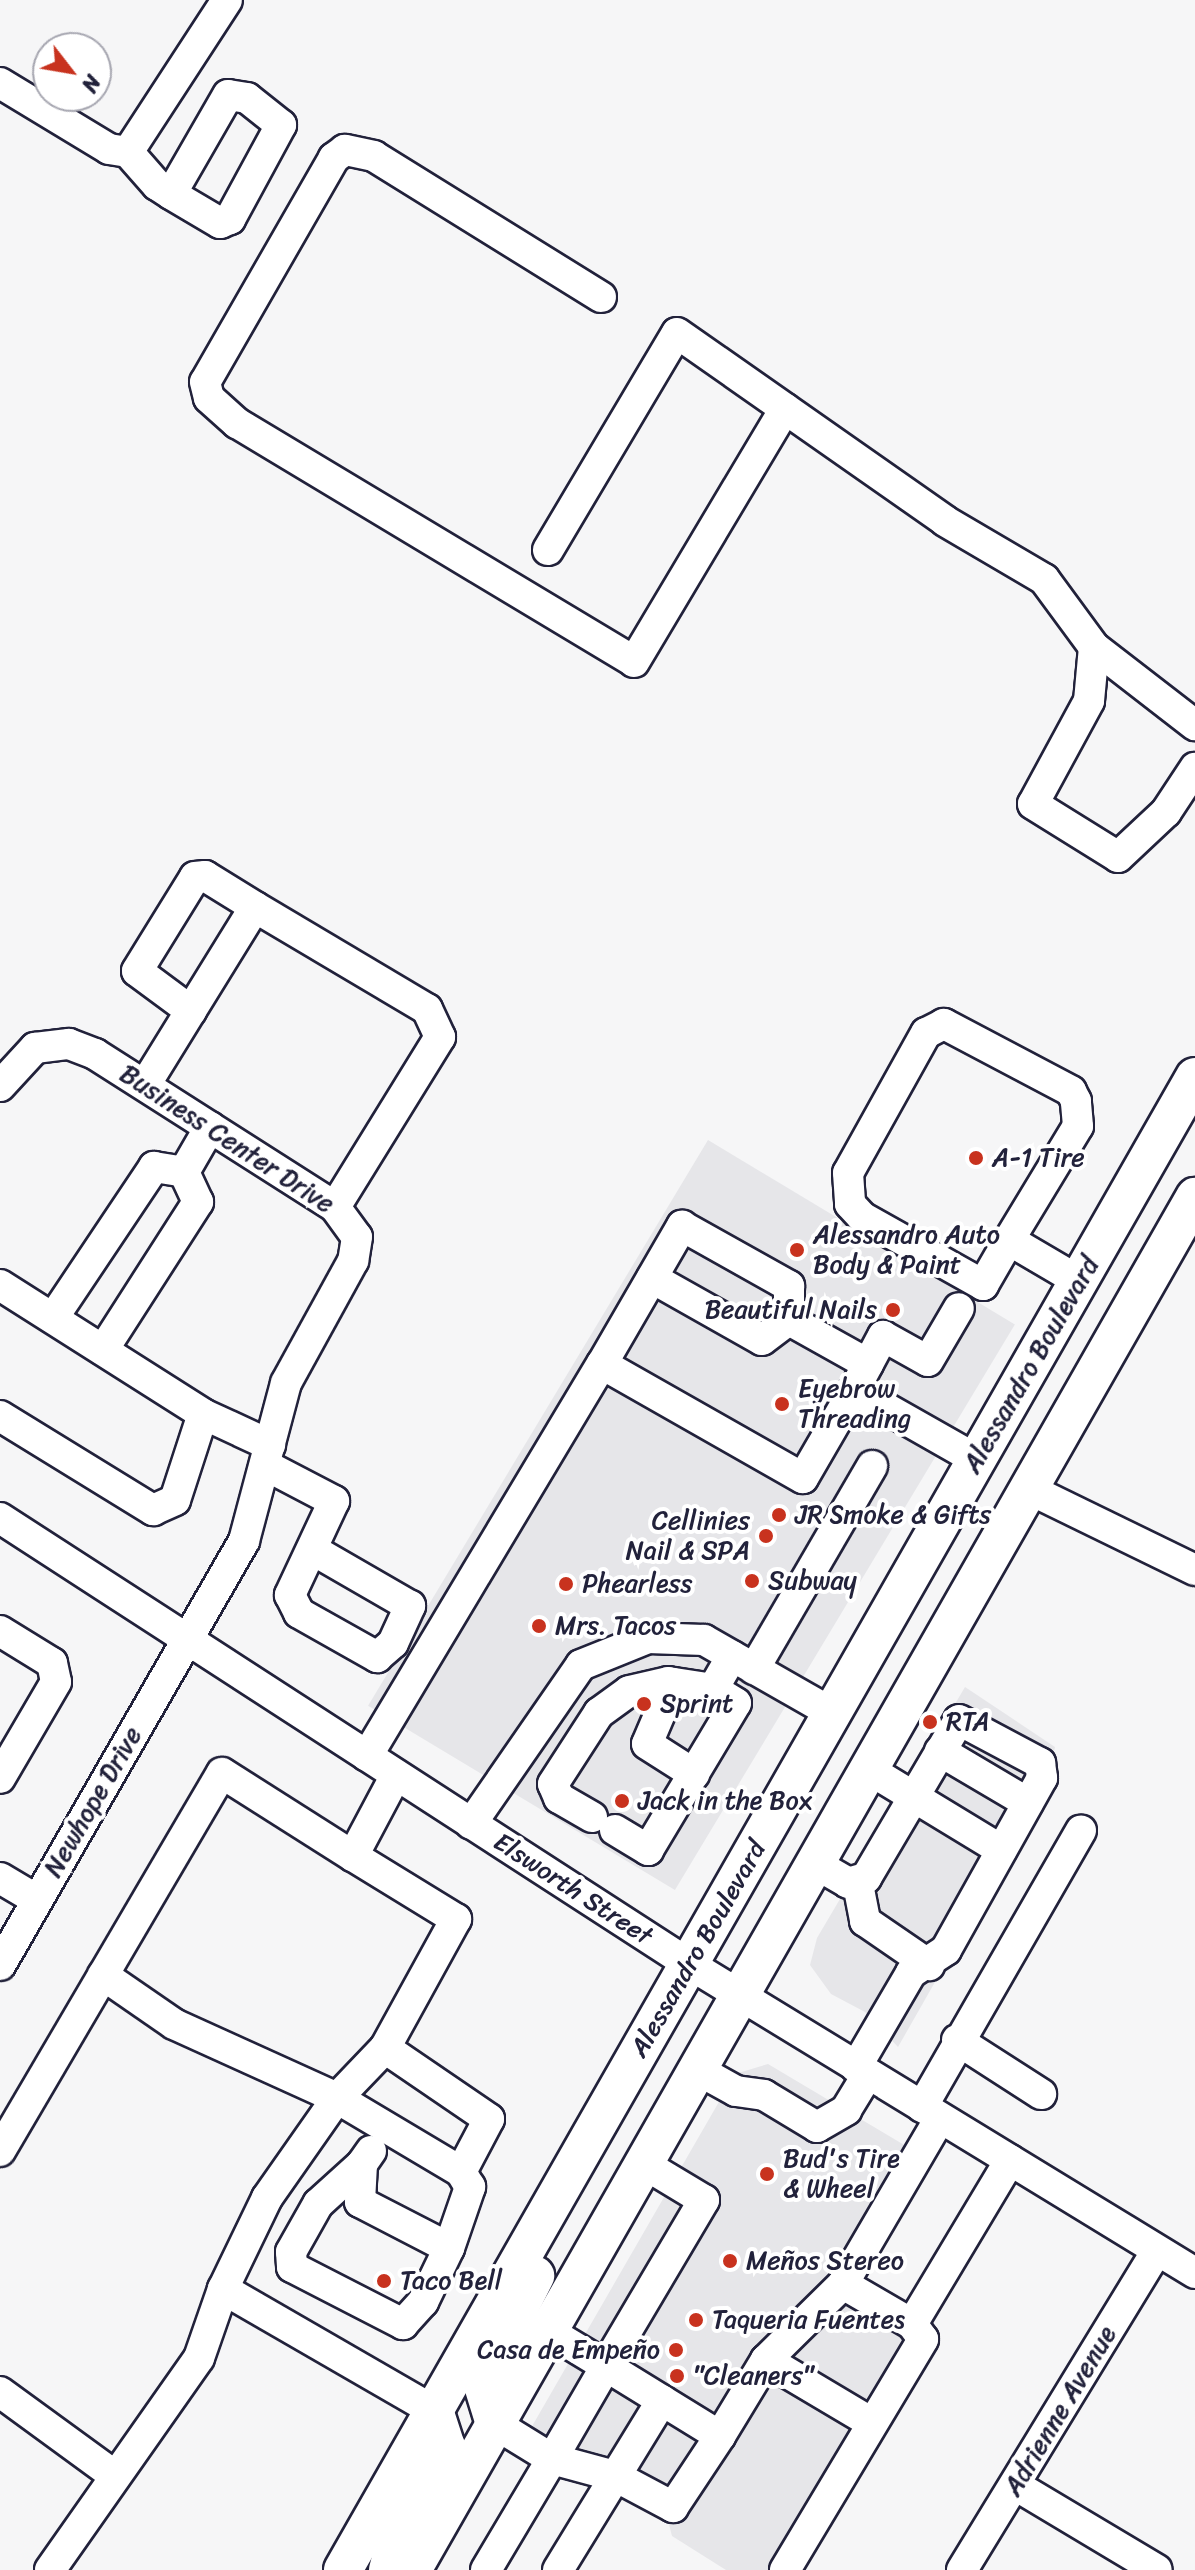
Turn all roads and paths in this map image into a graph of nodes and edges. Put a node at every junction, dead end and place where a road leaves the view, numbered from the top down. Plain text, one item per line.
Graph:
1 (227, 0) edge
2 (0, 83) edge
3 (128, 152) junction
4 (171, 194) dead end
5 (601, 297) dead end
6 (785, 409) junction
7 (548, 550) dead end
8 (1094, 647) junction
9 (1195, 725) edge
10 (1195, 768) edge
11 (261, 908) junction
12 (191, 1011) junction
13 (1195, 1077) edge
14 (2, 1078) edge
15 (145, 1085) junction
16 (210, 1127) junction
17 (184, 1172) junction
18 (1195, 1197) edge
19 (335, 1207) junction
20 (1009, 1240) junction
21 (652, 1278) junction
22 (1079, 1281) junction
23 (0, 1285) edge
24 (959, 1308) dead end
25 (53, 1318) junction
26 (789, 1320) junction
27 (103, 1350) junction
28 (602, 1364) junction
29 (861, 1377) junction
30 (203, 1414) junction
31 (0, 1416) edge
32 (267, 1455) junction
33 (977, 1460) junction
34 (872, 1466) dead end
35 (803, 1478) junction
36 (1029, 1489) junction
37 (848, 1506) junction
38 (0, 1518) edge
39 (313, 1550) dead end
40 (1195, 1570) edge
41 (0, 1631) edge
42 (186, 1639) junction
43 (743, 1662) junction
44 (673, 1683) junction
45 (713, 1689) junction
46 (832, 1713) junction
47 (940, 1751) junction
48 (367, 1756) junction
49 (868, 1769) junction
50 (694, 1774) junction
51 (396, 1775) junction
52 (0, 1778) edge
53 (914, 1797) junction
54 (1028, 1803) junction
55 (471, 1824) junction
56 (1081, 1830) dead end
57 (1001, 1850) junction
58 (353, 1856) junction
59 (814, 1863) junction
60 (0, 1878) edge
61 (858, 1884) junction
62 (37, 1900) junction
63 (689, 1964) junction
64 (0, 1965) edge
65 (929, 1965) junction
66 (103, 1975) junction
67 (740, 1995) junction
68 (957, 2040) junction
69 (385, 2048) junction
70 (698, 2070) junction
71 (862, 2070) junction
72 (1041, 2094) dead end
73 (337, 2098) junction
74 (931, 2113) junction
75 (386, 2130) junction
76 (0, 2151) edge
77 (1010, 2160) junction
78 (362, 2164) junction
79 (644, 2164) junction
80 (461, 2172) junction
81 (543, 2221) junction
82 (449, 2248) junction
83 (1157, 2251) junction
84 (1195, 2273) edge
85 (843, 2284) junction
86 (223, 2289) junction
87 (912, 2324) junction
88 (548, 2331) junction
89 (766, 2360) junction
90 (606, 2366) junction
91 (0, 2392) edge
92 (662, 2400) junction
93 (434, 2411) junction
94 (872, 2423) junction
95 (495, 2424) junction
96 (720, 2436) junction
97 (552, 2459) junction
98 (114, 2475) junction
99 (615, 2476) junction
100 (1015, 2485) junction
101 (404, 2566) edge
102 (50, 2570) edge
103 (343, 2570) edge
104 (486, 2570) edge
105 (558, 2570) edge
106 (785, 2570) edge
107 (962, 2570) edge
108 (1157, 2570) edge

1 - 3 street
2 - 3 street
3 - 4 street
5 - 6 street
6 - 7 street
6 - 8 street
8 - 9 street
8 - 10 street
11 - 12 street
11 - 12 street
11 - 19 street
12 - 15 street
13 - 22 main road, Alessandro Boulevard
14 - 15 street, Business Center Drive
15 - 16 street, Business Center Drive
16 - 17 street
16 - 19 street, Business Center Drive
17 - 25 street
17 - 27 street
18 - 36 main road
19 - 32 street, Business Center Drive
20 - 20 street
20 - 22 street
21 - 26 street
21 - 26 street
21 - 28 street
22 - 33 main road, Alessandro Boulevard
23 - 25 street
24 - 29 street
25 - 27 street
26 - 29 street
27 - 30 street
28 - 35 street
28 - 48 street
29 - 33 street
29 - 35 street
30 - 31 street
30 - 32 street
32 - 39 street
32 - 42 street, Business Center Drive
33 - 36 main road
33 - 46 main road, Alessandro Boulevard
34 - 37 street
35 - 37 street
36 - 40 street
36 - 49 main road
37 - 43 street
38 - 42 street, Elsworth Street
41 - 52 street
42 - 48 street, Elsworth Street
42 - 62 street, Newhope Drive
43 - 45 street
43 - 46 street
43 - 55 street
44 - 45 street
44 - 50 street
44 - 50 street
45 - 50 street
46 - 63 main road, Alessandro Boulevard
47 - 53 street
47 - 54 street
47 - 54 street
48 - 51 street, Elsworth Street
49 - 53 street
49 - 59 main road
51 - 55 street, Elsworth Street
51 - 58 street
53 - 57 street
53 - 61 street
54 - 57 street
55 - 63 street, Elsworth Street
56 - 68 street
57 - 65 street
58 - 66 street
58 - 69 street
59 - 61 street
59 - 67 main road
60 - 62 street
61 - 65 street
62 - 64 street, Newhope Drive
63 - 67 street, Elsworth Street
63 - 81 main road, Alessandro Boulevard
65 - 71 street
66 - 73 street
66 - 76 street
67 - 70 main road
67 - 71 street, Elsworth Street
68 - 72 street
68 - 74 street
69 - 73 street
69 - 80 street
70 - 71 street
70 - 79 main road
71 - 74 street, Elsworth Street
73 - 75 street
73 - 86 street
74 - 77 street, Elsworth Street
74 - 85 street
75 - 78 street
75 - 80 street
77 - 83 street, Elsworth Street
77 - 87 street
78 - 82 street
78 - 82 street
79 - 88 main road
79 - 90 street
80 - 82 street
81 - 93 main road, Alessandro Boulevard
81 - 95 main road
83 - 84 street, Elsworth Street
83 - 100 street, Adrienne Avenue
85 - 87 street
85 - 89 street
86 - 93 street
86 - 98 street
87 - 94 street
88 - 90 street
88 - 95 main road
89 - 94 street
89 - 96 street
90 - 92 street
90 - 97 street
91 - 98 street
92 - 96 street
92 - 99 street
93 - 101 main road
93 - 103 main road, Alessandro Boulevard
94 - 106 street
95 - 97 street
95 - 101 main road
96 - 99 street
97 - 99 street
97 - 104 street
98 - 102 street
99 - 105 street
100 - 107 street, Adrienne Avenue
100 - 108 street

